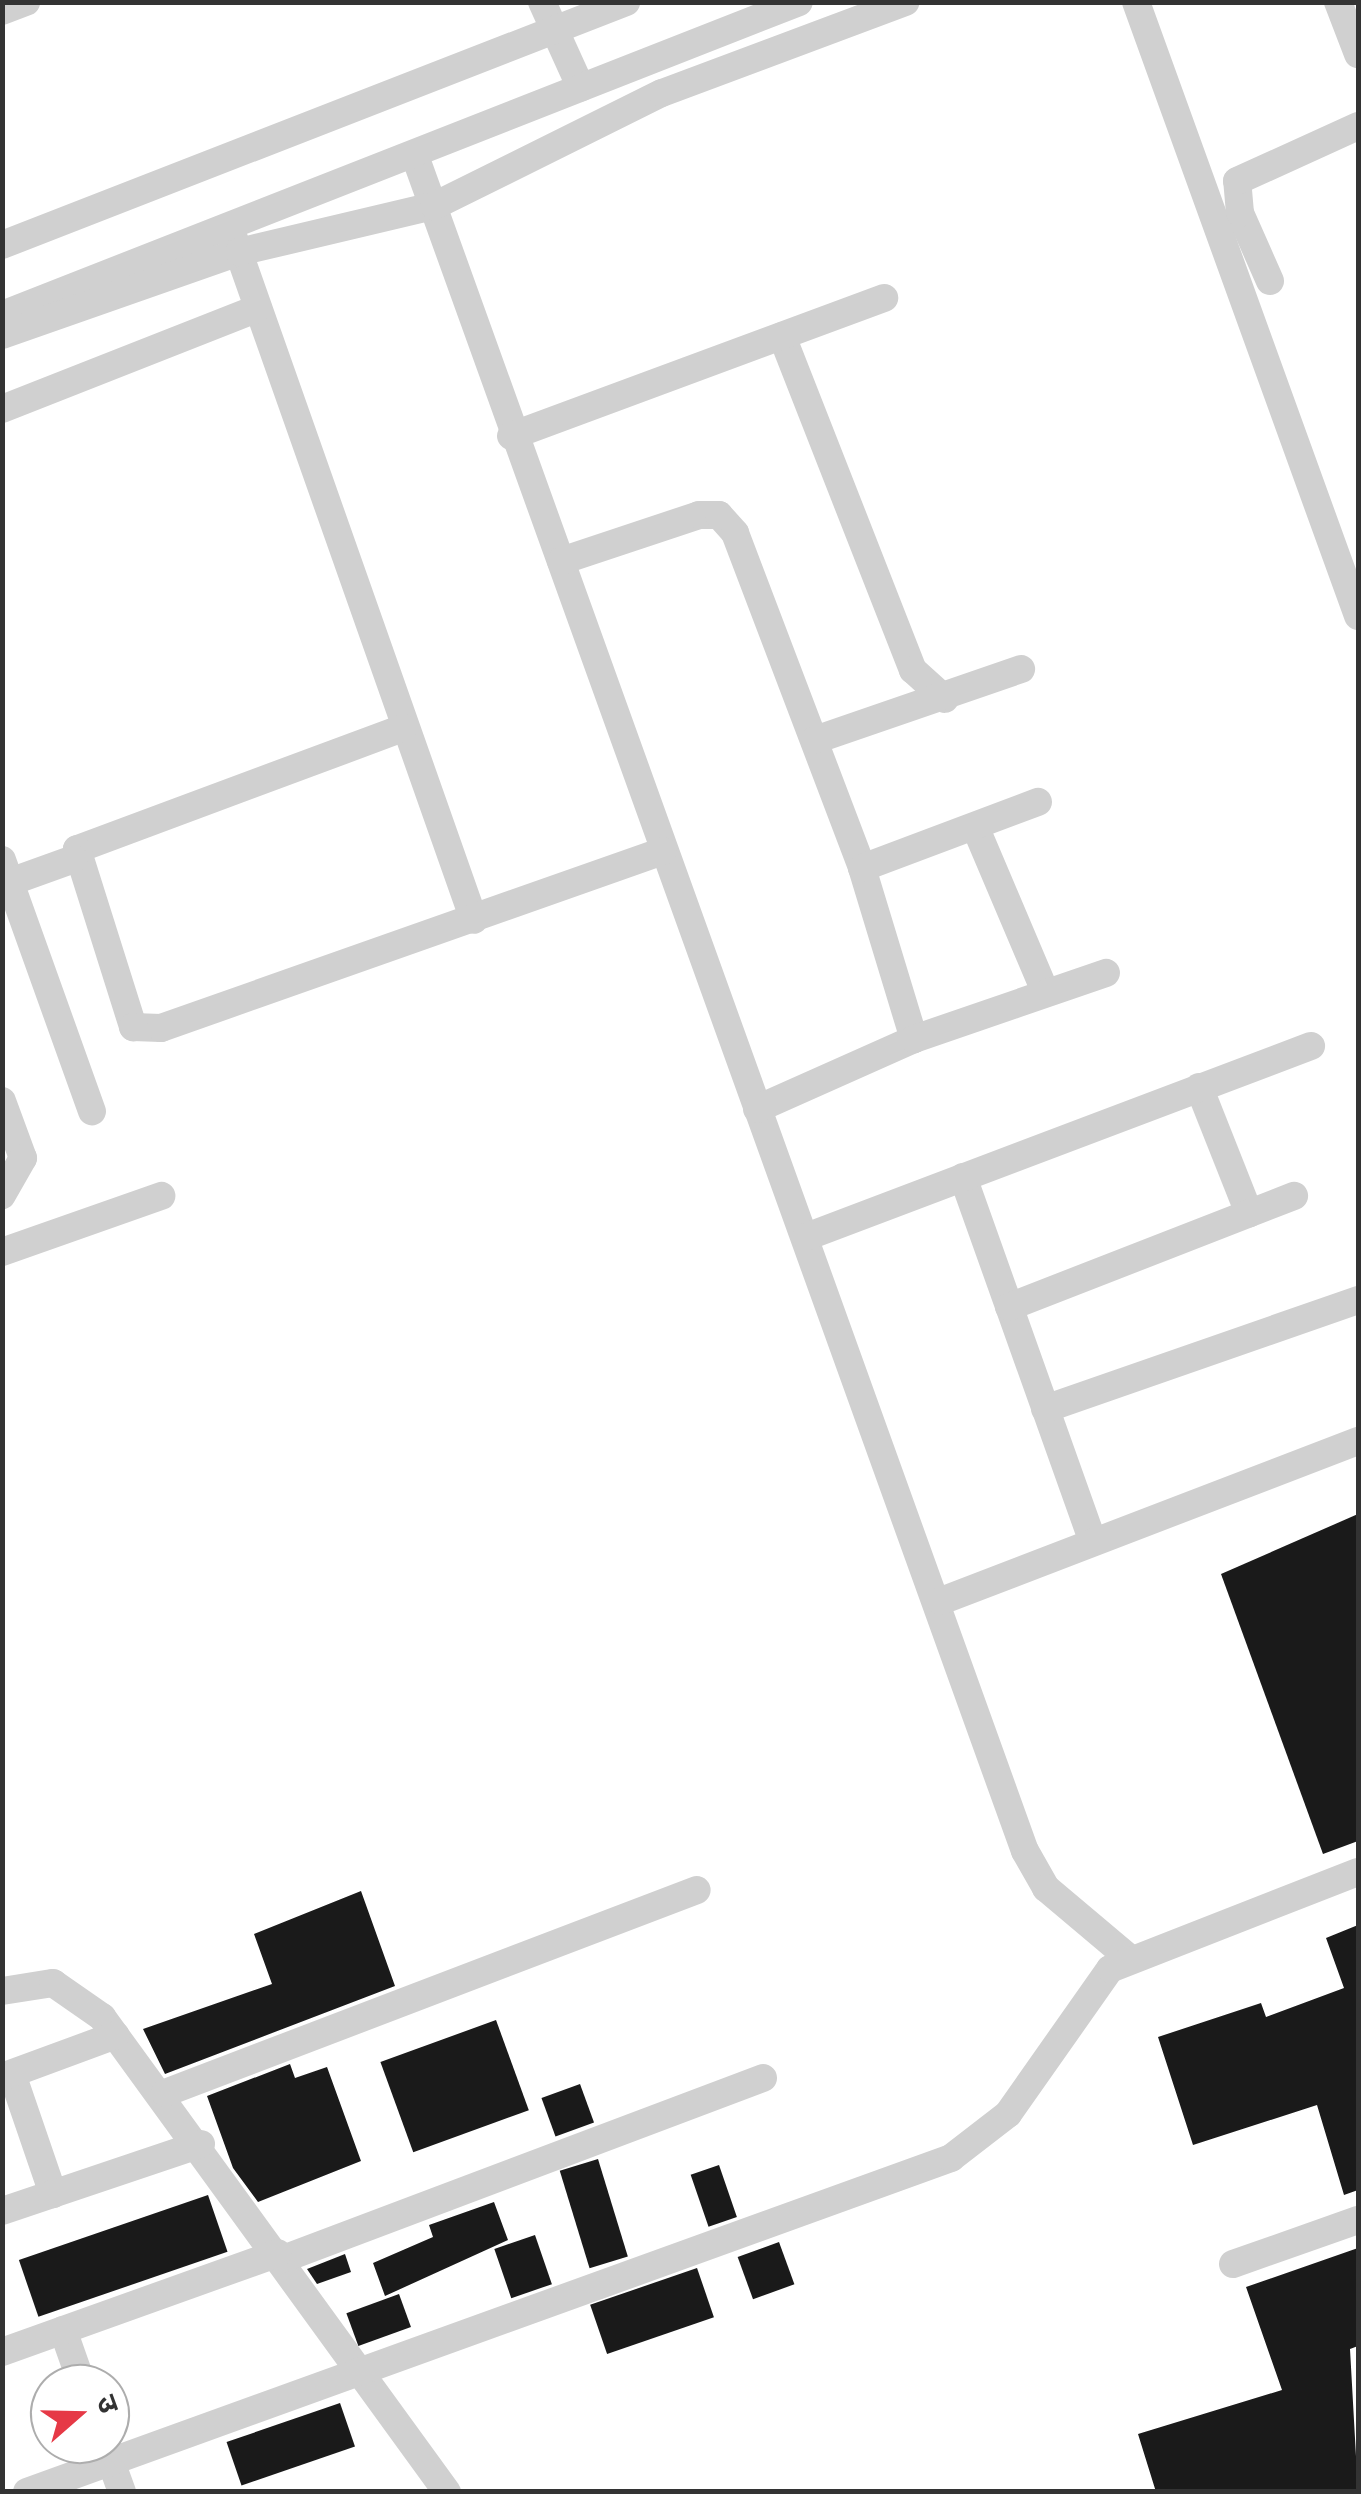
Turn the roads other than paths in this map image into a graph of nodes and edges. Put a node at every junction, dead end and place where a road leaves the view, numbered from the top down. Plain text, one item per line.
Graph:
1 (26, 2) edge
2 (626, 2) edge
3 (799, 2) edge
4 (906, 2) edge
5 (1136, 2) edge
6 (1338, 2) edge
7 (2, 11) edge
8 (547, 15) edge
9 (1358, 54) edge
10 (581, 88) junction
11 (1358, 126) edge
12 (415, 156) junction
13 (434, 206) junction
14 (234, 239) junction
15 (2, 246) edge
16 (1270, 281) dead end
17 (884, 298) dead end
18 (258, 308) junction
19 (2, 314) edge
20 (2, 335) edge
21 (782, 336) junction
22 (2, 410) edge
23 (511, 436) junction
24 (561, 561) junction
25 (1358, 616) edge
26 (1021, 669) dead end
27 (945, 699) junction
28 (403, 728) junction
29 (816, 740) junction
30 (1038, 802) dead end
31 (977, 831) junction
32 (663, 851) junction
33 (74, 859) junction
34 (862, 868) junction
35 (6, 871) edge
36 (474, 920) junction
37 (1106, 973) dead end
38 (1046, 990) junction
39 (914, 1039) junction
40 (1311, 1046) dead end
41 (1200, 1087) junction
42 (2, 1101) edge
43 (757, 1109) junction
44 (92, 1111) dead end
45 (963, 1177) junction
46 (2, 1195) edge
47 (161, 1196) dead end
48 (1294, 1196) dead end
49 (1249, 1213) junction
50 (806, 1237) junction
51 (2, 1252) edge
52 (1358, 1300) edge
53 (1009, 1307) junction
54 (1045, 1409) junction
55 (1358, 1441) edge
56 (1092, 1540) junction
57 (940, 1601) junction
58 (1358, 1872) edge
59 (698, 1890) dead end
60 (1129, 1958) junction
61 (2, 1992) edge
62 (116, 2035) junction
63 (7, 2075) edge
64 (763, 2078) dead end
65 (164, 2093) junction
66 (201, 2144) junction
67 (53, 2194) junction
68 (2, 2212) edge
69 (1358, 2220) edge
70 (280, 2256) junction
71 (1232, 2264) dead end
72 (63, 2330) junction
73 (2, 2352) edge
74 (75, 2364) edge
75 (360, 2373) junction
76 (130, 2446) edge
77 (84, 2464) edge
78 (111, 2464) edge
79 (27, 2492) edge
80 (122, 2492) edge
81 (447, 2492) edge

1 - 7 street
2 - 8 street
3 - 10 street
4 - 13 street
5 - 25 street
6 - 9 street
8 - 10 street
8 - 15 street
10 - 12 street
11 - 16 street
12 - 13 street
12 - 14 street
13 - 14 street
13 - 23 street
14 - 18 street
14 - 19 street
14 - 20 street
17 - 21 street
18 - 22 street
18 - 28 street
21 - 23 street
21 - 27 street
23 - 24 street
24 - 29 street
24 - 32 street
26 - 27 street
27 - 29 street
28 - 33 street
28 - 36 street
29 - 34 street
30 - 31 street
31 - 34 street
31 - 38 street
32 - 36 street
32 - 43 street
33 - 35 street
33 - 36 street
34 - 39 street
35 - 44 street
37 - 38 street
38 - 39 street
39 - 43 street
40 - 41 street
41 - 45 street
41 - 49 street
42 - 46 street
43 - 50 street
45 - 50 street
45 - 53 street
47 - 51 street
48 - 49 street
49 - 53 street
50 - 57 street
52 - 54 street
53 - 54 street
54 - 56 street
55 - 56 street
56 - 57 street
57 - 60 street
58 - 60 street
59 - 65 street
60 - 75 street
61 - 62 street
62 - 63 street
62 - 65 street
63 - 67 street
64 - 70 street
65 - 66 street
66 - 67 street
66 - 70 street
67 - 68 street
69 - 71 street
70 - 72 street
70 - 75 street
72 - 73 street
72 - 74 street
75 - 76 street
75 - 81 street
77 - 79 street
78 - 80 street

